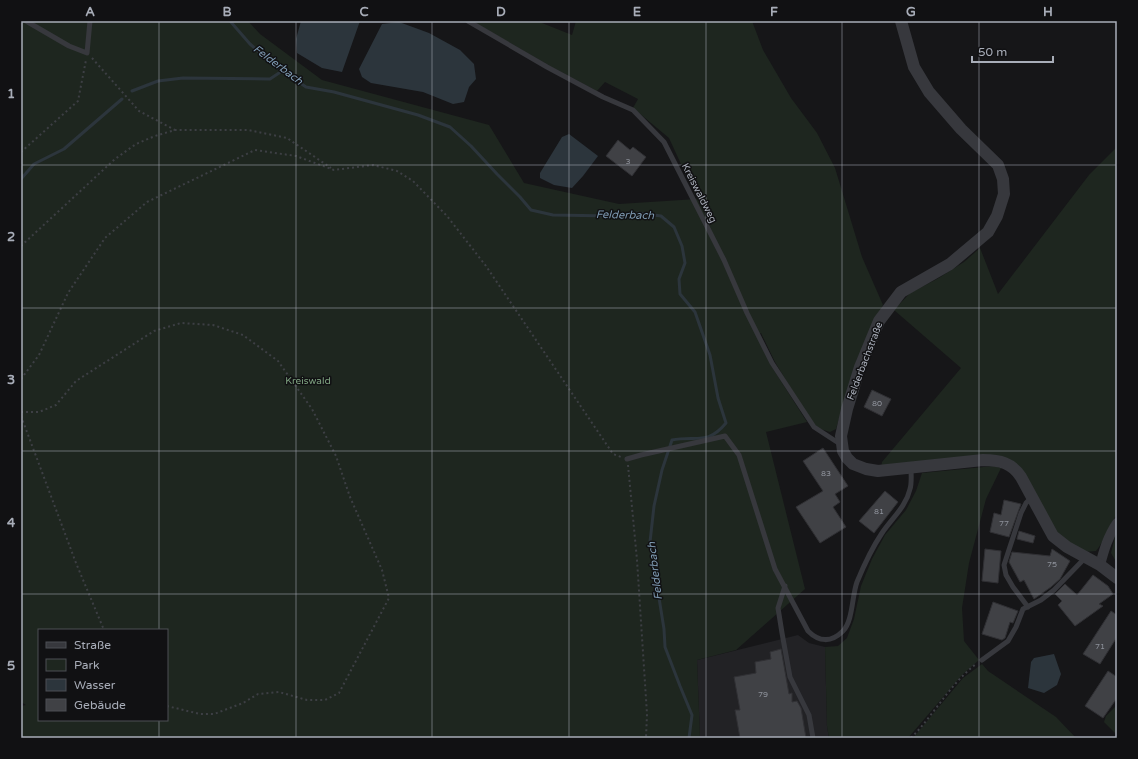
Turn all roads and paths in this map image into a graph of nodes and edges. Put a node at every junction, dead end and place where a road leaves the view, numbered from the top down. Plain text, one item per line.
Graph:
1 (26, 21) edge
2 (90, 21) edge
3 (468, 21) edge
4 (901, 21) edge
5 (87, 53) junction
6 (175, 130) junction
7 (21, 152) edge
8 (334, 170) junction
9 (21, 246) edge
10 (21, 379) edge
11 (21, 412) edge
12 (21, 416) edge
13 (841, 442) junction
14 (627, 459) junction
15 (911, 468) junction
16 (1031, 497) junction
17 (1117, 523) edge
18 (1085, 558) junction
19 (1100, 565) junction
20 (1117, 578) edge
21 (785, 586) junction
22 (1028, 607) junction
23 (104, 629) edge
24 (982, 660) joint
25 (168, 706) edge
26 (646, 738) edge
27 (813, 738) edge
28 (911, 738) edge

1 - 5 lane
2 - 5 lane
3 - 13 lane, Kreiswaldweg
4 - 13 street, Felderbachstraße
5 - 6 path
5 - 7 path
6 - 8 path
6 - 9 path
8 - 10 path
8 - 14 path
11 - 25 path
12 - 23 path
13 - 15 street
14 - 21 lane
14 - 26 path
15 - 16 street
15 - 21 lane
16 - 18 street
16 - 22 lane
17 - 19 street
18 - 19 street
18 - 22 lane
19 - 20 street
21 - 27 lane
22 - 24 lane
24 - 28 path

